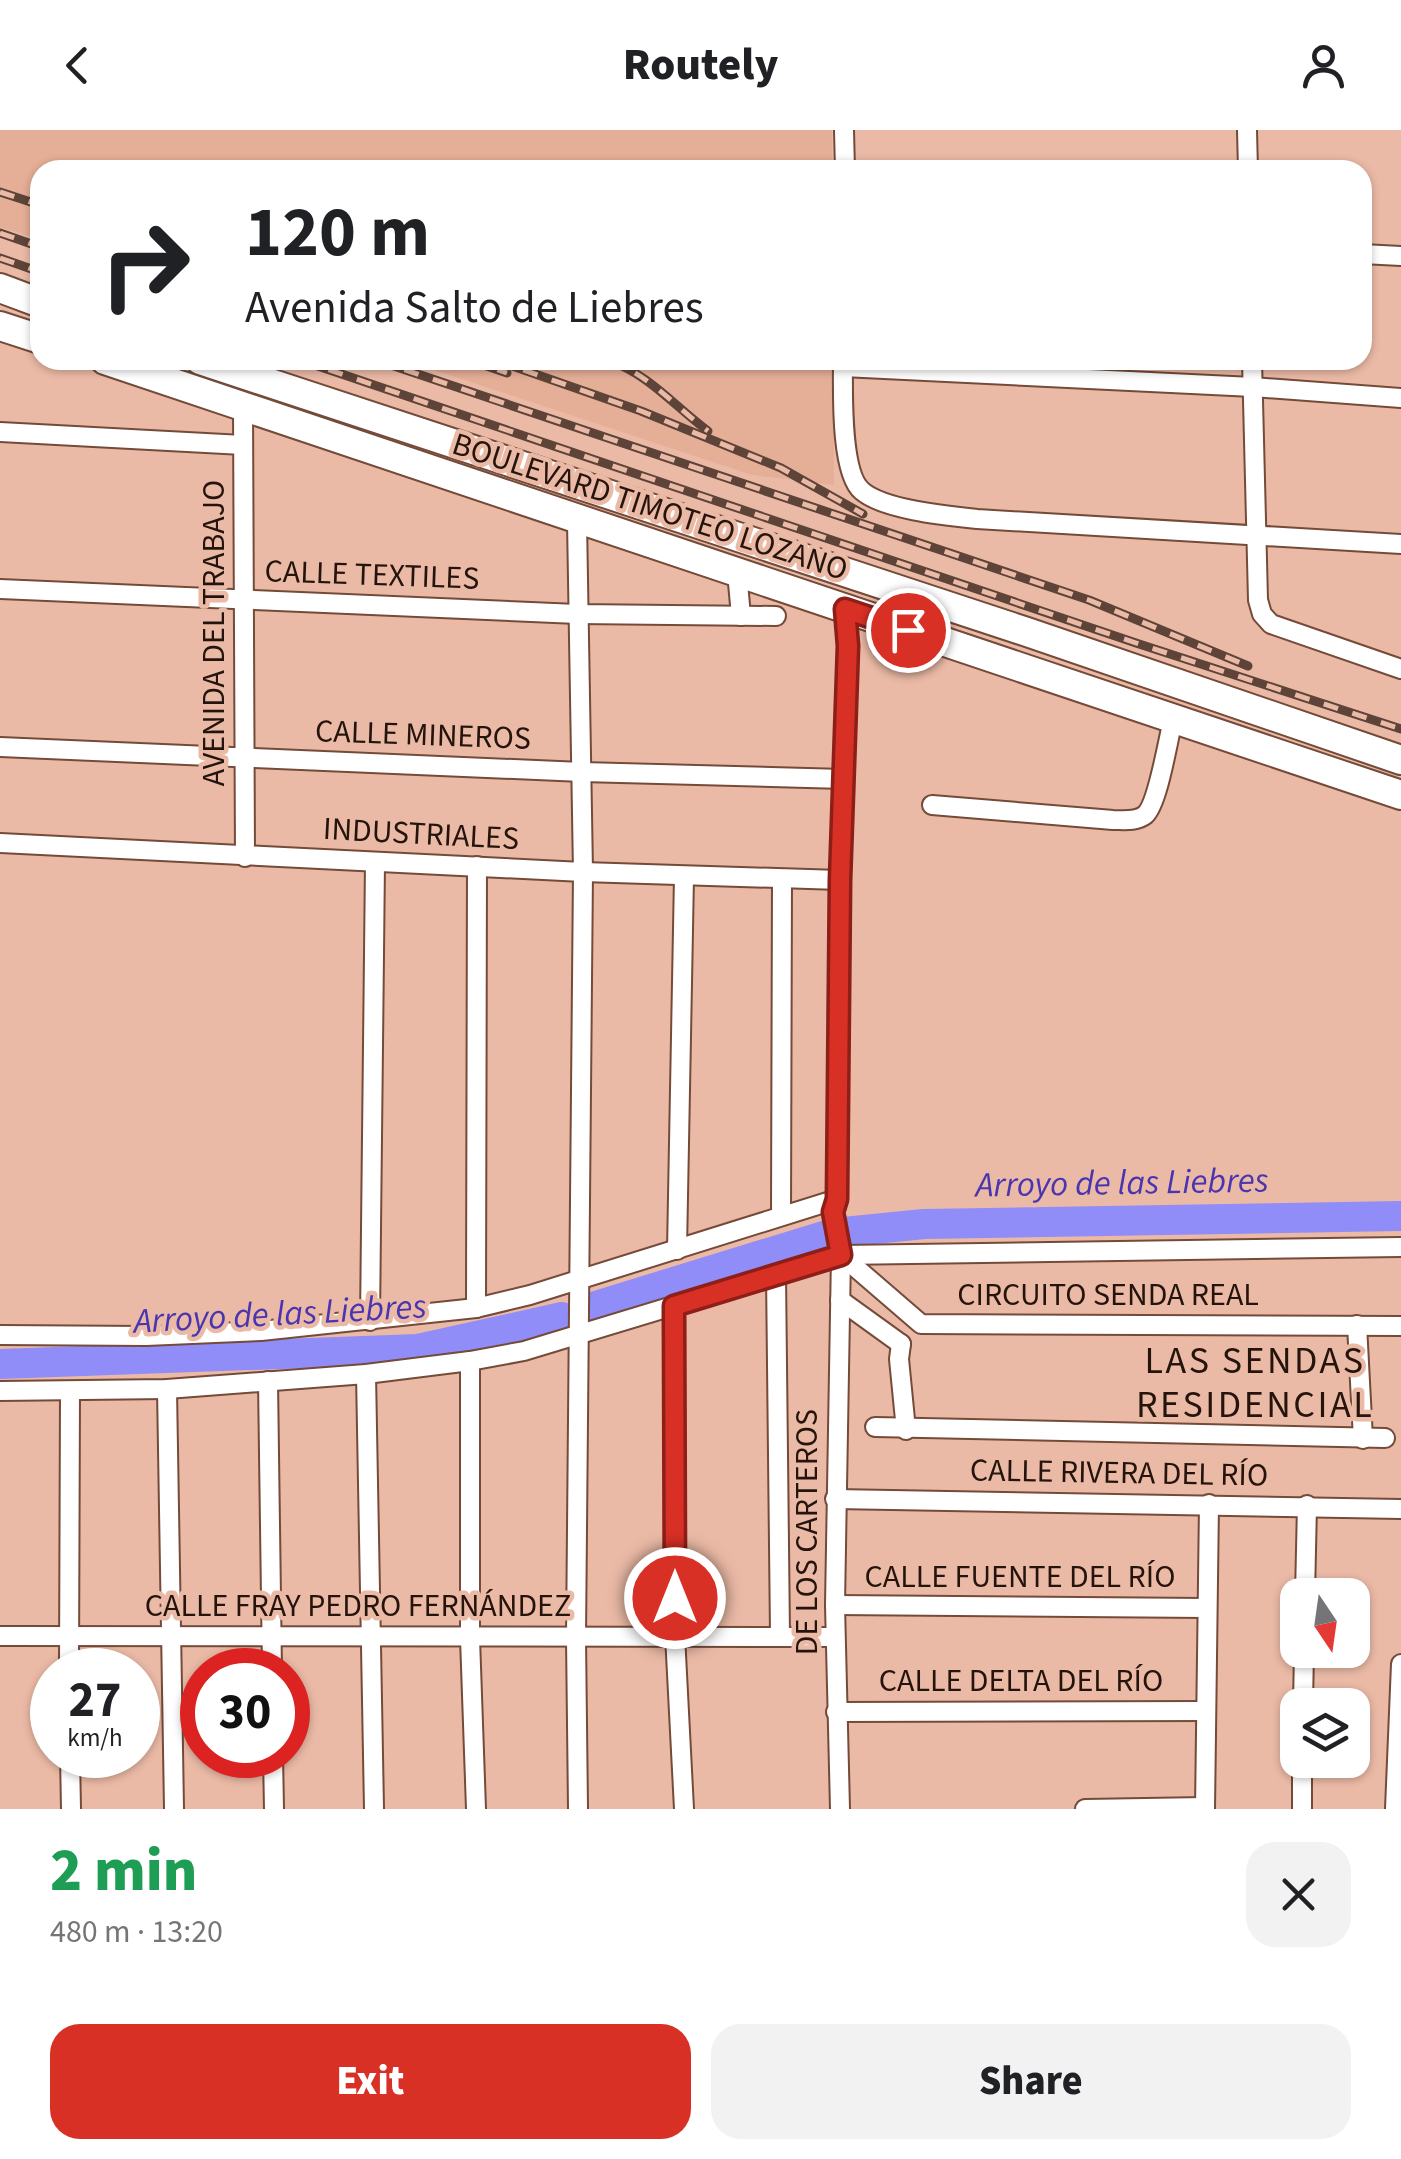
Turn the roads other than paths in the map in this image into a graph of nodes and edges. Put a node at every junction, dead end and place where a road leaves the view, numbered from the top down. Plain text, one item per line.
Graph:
1 (844, 130) edge
2 (1246, 130) edge
3 (845, 160) edge
4 (1248, 160) edge
5 (1372, 255) edge
6 (1401, 256) edge
7 (0, 288) edge
8 (30, 299) edge
9 (0, 326) edge
10 (30, 336) edge
11 (134, 370) edge
12 (230, 370) edge
13 (844, 370) edge
14 (963, 370) edge
15 (1252, 370) edge
16 (1253, 387) junction
17 (1401, 398) edge
18 (243, 408) junction
19 (0, 432) edge
20 (243, 445) junction
21 (577, 521) junction
22 (1254, 533) junction
23 (1401, 544) edge
24 (737, 572) junction
25 (0, 589) edge
26 (242, 600) junction
27 (845, 609) junction
28 (577, 614) junction
29 (741, 616) junction
30 (776, 616) dead end
31 (1401, 669) edge
32 (1172, 720) junction
33 (0, 748) edge
34 (244, 758) junction
35 (1401, 760) edge
36 (582, 772) junction
37 (844, 779) junction
38 (1401, 794) edge
39 (932, 804) dead end
40 (0, 843) edge
41 (245, 856) junction
42 (375, 862) junction
43 (478, 866) junction
44 (583, 872) junction
45 (684, 876) junction
46 (782, 879) junction
47 (840, 880) junction
48 (835, 1205) junction
49 (781, 1215) junction
50 (1401, 1247) edge
51 (840, 1249) junction
52 (677, 1250) junction
53 (776, 1274) junction
54 (579, 1283) junction
55 (840, 1300) junction
56 (674, 1306) junction
57 (476, 1308) junction
58 (370, 1321) junction
59 (921, 1324) junction
60 (1357, 1326) junction
61 (1401, 1326) edge
62 (580, 1328) junction
63 (0, 1335) edge
64 (901, 1344) junction
65 (470, 1361) junction
66 (366, 1374) junction
67 (268, 1381) junction
68 (168, 1389) junction
69 (0, 1391) edge
70 (70, 1391) junction
71 (875, 1426) dead end
72 (906, 1430) junction
73 (1386, 1438) dead end
74 (1364, 1439) junction
75 (836, 1499) junction
76 (1209, 1504) junction
77 (1307, 1505) junction
78 (1401, 1509) edge
79 (1305, 1578) edge
80 (835, 1605) junction
81 (1206, 1608) junction
82 (170, 1634) junction
83 (68, 1635) junction
84 (369, 1635) junction
85 (676, 1635) junction
86 (780, 1635) junction
87 (0, 1636) edge
88 (271, 1636) junction
89 (835, 1637) junction
90 (470, 1638) junction
91 (576, 1638) junction
92 (68, 1648) edge
93 (271, 1648) edge
94 (1401, 1664) edge
95 (1206, 1711) junction
96 (836, 1712) junction
97 (71, 1778) edge
98 (274, 1778) edge
99 (1302, 1778) edge
100 (1205, 1808) edge
101 (72, 1809) edge
102 (174, 1809) edge
103 (274, 1809) edge
104 (374, 1809) edge
105 (476, 1809) edge
106 (578, 1809) edge
107 (684, 1809) edge
108 (840, 1809) edge
109 (1085, 1809) edge
110 (1302, 1809) edge
111 (1394, 1809) edge

1 - 3 street
2 - 4 street
5 - 6 street
7 - 8 main road
9 - 10 main road
11 - 18 main road, BOULEVARD TIMOTEO LOZANO
12 - 35 main road, BOULEVARD TIMOTEO LOZANO
13 - 22 street
14 - 16 street
15 - 16 street
16 - 17 street
16 - 22 street
18 - 20 street, AVENIDA DEL TRABAJO
18 - 21 main road, BOULEVARD TIMOTEO LOZANO
19 - 20 street
20 - 26 street, AVENIDA DEL TRABAJO
21 - 24 main road, BOULEVARD TIMOTEO LOZANO
21 - 28 street
22 - 23 street
22 - 31 street
24 - 27 main road, BOULEVARD TIMOTEO LOZANO
24 - 29 street
25 - 26 street, CALLE TEXTILES
26 - 28 street, CALLE TEXTILES
26 - 34 street, AVENIDA DEL TRABAJO
27 - 32 main road, BOULEVARD TIMOTEO LOZANO
27 - 37 street, DE LOS CARTEROS
28 - 29 street, CALLE TEXTILES
28 - 36 street
29 - 30 street, CALLE TEXTILES
32 - 38 main road, BOULEVARD TIMOTEO LOZANO
32 - 39 street
33 - 34 street, CALLE MINEROS
34 - 36 street, CALLE MINEROS
34 - 41 street, AVENIDA DEL TRABAJO
36 - 37 street, CALLE MINEROS
36 - 44 street
37 - 47 street, DE LOS CARTEROS
40 - 41 street, INDUSTRIALES
41 - 42 street, INDUSTRIALES
42 - 43 street, INDUSTRIALES
42 - 58 street
43 - 44 street, INDUSTRIALES
43 - 57 street
44 - 45 street, INDUSTRIALES
44 - 54 street
45 - 46 street, INDUSTRIALES
45 - 52 street
46 - 47 street, INDUSTRIALES
46 - 49 street
47 - 48 street, DE LOS CARTEROS
48 - 49 street
48 - 51 street, DE LOS CARTEROS
49 - 52 street
50 - 51 street
51 - 53 street
51 - 55 street, DE LOS CARTEROS
51 - 59 street, CIRCUITO SENDA REAL
52 - 54 street
53 - 56 street
53 - 86 street
54 - 57 street
54 - 62 street
55 - 64 street
55 - 75 street, DE LOS CARTEROS
56 - 62 street
56 - 85 street
57 - 58 street
58 - 63 street
59 - 60 street, CIRCUITO SENDA REAL
59 - 64 street
60 - 61 street, CIRCUITO SENDA REAL
60 - 74 street
62 - 65 street
62 - 91 street
64 - 72 street
65 - 66 street
65 - 90 street
66 - 67 street
66 - 84 street
67 - 68 street
67 - 88 street
68 - 70 street
68 - 82 street
69 - 70 street
70 - 83 street
71 - 72 street
72 - 74 street
73 - 74 street
75 - 76 street, CALLE RIVERA DEL RÍO
75 - 80 street, DE LOS CARTEROS
76 - 77 street, CALLE RIVERA DEL RÍO
76 - 81 street
77 - 78 street, CALLE RIVERA DEL RÍO
77 - 79 street
80 - 81 street, CALLE FUENTE DEL RÍO
80 - 89 street, DE LOS CARTEROS
81 - 95 street
82 - 83 street, CALLE FRAY PEDRO FERNÁNDEZ
82 - 88 street, CALLE FRAY PEDRO FERNÁNDEZ
82 - 102 street
83 - 87 street, CALLE FRAY PEDRO FERNÁNDEZ
83 - 92 street
84 - 88 street, CALLE FRAY PEDRO FERNÁNDEZ
84 - 90 street, CALLE FRAY PEDRO FERNÁNDEZ
84 - 104 street
85 - 86 street, CALLE FRAY PEDRO FERNÁNDEZ
85 - 91 street, CALLE FRAY PEDRO FERNÁNDEZ
85 - 107 street
86 - 89 street, CALLE FRAY PEDRO FERNÁNDEZ
88 - 93 street
89 - 96 street, DE LOS CARTEROS
90 - 91 street, CALLE FRAY PEDRO FERNÁNDEZ
90 - 105 street
91 - 106 street
94 - 111 street
95 - 96 street, CALLE DELTA DEL RÍO
95 - 100 street
96 - 108 street, DE LOS CARTEROS
97 - 101 street
98 - 103 street
99 - 110 street
100 - 109 street

